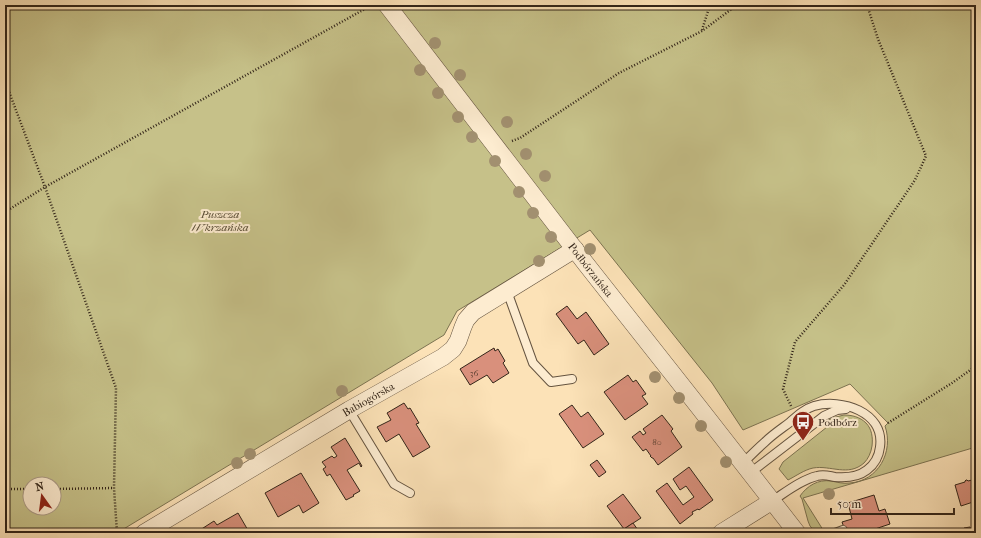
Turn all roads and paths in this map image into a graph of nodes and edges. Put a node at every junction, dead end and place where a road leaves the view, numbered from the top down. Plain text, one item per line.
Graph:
1 (372, 5) edge
2 (387, 5) edge
3 (710, 5) edge
4 (738, 5) edge
5 (867, 5) edge
6 (702, 31) junction
7 (5, 81) edge
8 (496, 148) junction
9 (45, 188) junction
10 (5, 212) edge
11 (574, 249) junction
12 (507, 291) junction
13 (976, 366) edge
14 (572, 379) dead end
15 (857, 409) junction
16 (349, 410) junction
17 (796, 417) junction
18 (879, 429) junction
19 (746, 468) junction
20 (114, 488) junction
21 (5, 489) edge
22 (22, 489) edge
23 (62, 489) edge
24 (410, 493) dead end
25 (772, 501) junction
26 (117, 533) edge
27 (144, 533) edge
28 (721, 533) edge
29 (796, 533) edge

1 - 9 path
2 - 8 street, Podbórzańska
3 - 6 path
4 - 6 path
5 - 17 path
6 - 8 path
7 - 9 path
8 - 11 street, Podbórzańska
9 - 10 path
9 - 20 path
11 - 12 street, Babiogórska
11 - 19 street, Podbórzańska
12 - 14 lane
12 - 16 street, Babiogórska
13 - 18 path
15 - 17 lane
15 - 18 lane
15 - 19 lane
16 - 24 lane
16 - 27 street, Babiogórska
17 - 19 lane
18 - 25 lane
19 - 25 street, Podbórzańska
20 - 23 path
20 - 26 path
21 - 22 path
25 - 28 street
25 - 29 street, Podbórzańska

